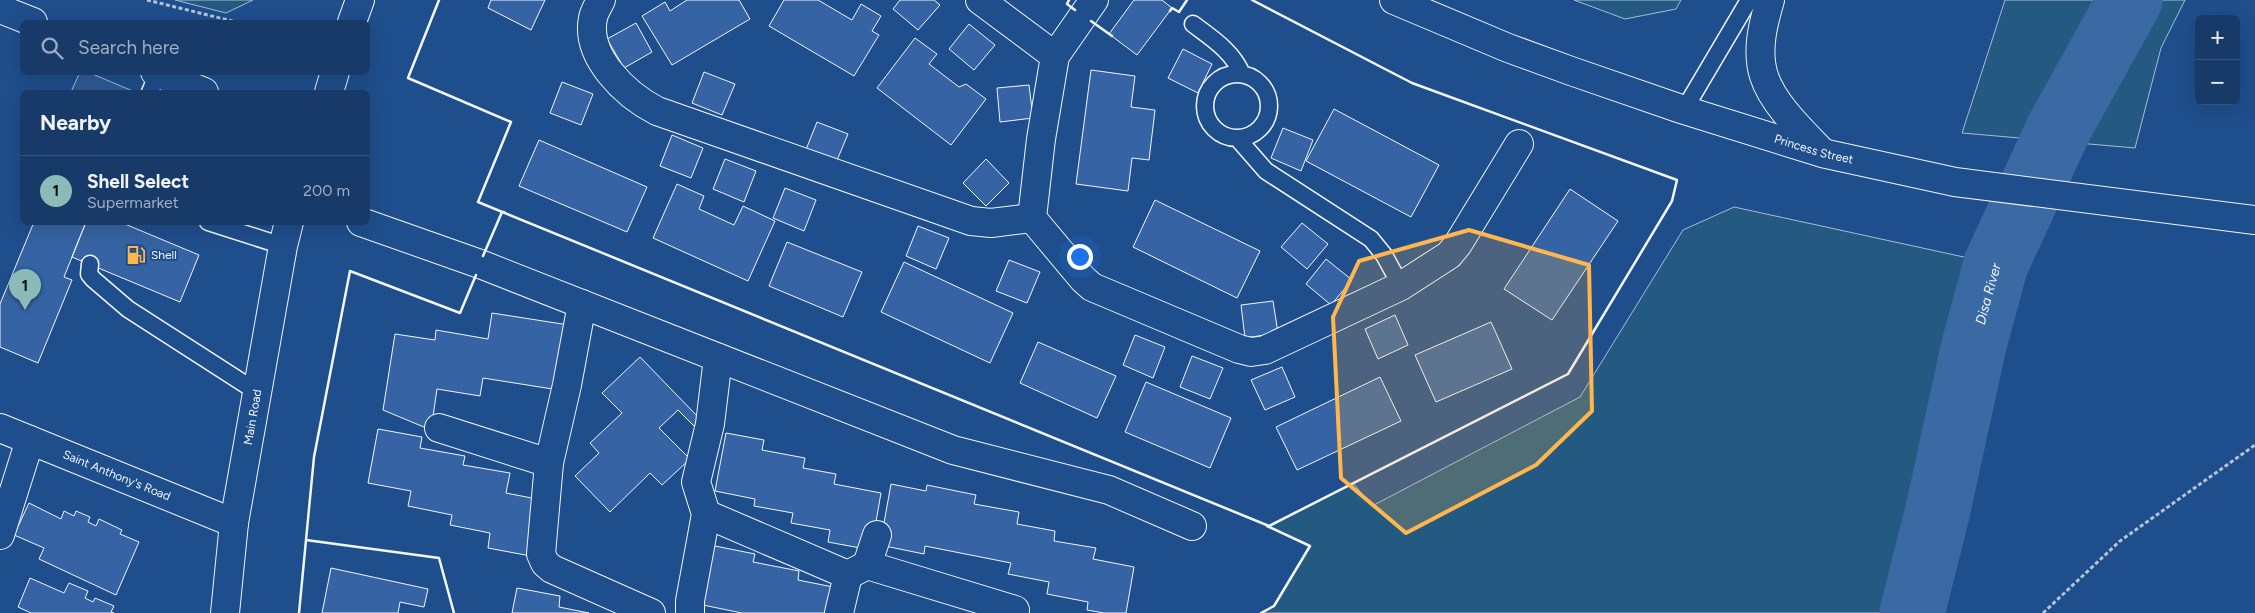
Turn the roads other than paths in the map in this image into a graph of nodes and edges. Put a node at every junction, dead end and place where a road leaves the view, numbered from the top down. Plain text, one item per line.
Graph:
1 (360, 0) edge
2 (601, 0) edge
3 (980, 0) edge
4 (1094, 0) edge
5 (1394, 0) edge
6 (1749, 0) edge
7 (1770, 0) edge
8 (0, 9) edge
9 (28, 20) edge
10 (353, 20) edge
11 (1193, 24) dead end
12 (1055, 56) junction
13 (1242, 74) junction
14 (334, 75) edge
15 (154, 79) edge
16 (196, 90) edge
17 (330, 90) edge
18 (1684, 110) junction
19 (1238, 139) junction
20 (1519, 144) dead end
21 (1822, 152) junction
22 (1032, 218) junction
23 (2255, 220) edge
24 (228, 225) edge
25 (370, 225) edge
26 (286, 234) edge
27 (90, 264) dead end
28 (1401, 286) junction
29 (582, 304) junction
30 (718, 358) junction
31 (257, 392) junction
32 (0, 428) edge
33 (439, 428) dead end
34 (30, 440) junction
35 (550, 463) junction
36 (706, 514) junction
37 (234, 522) junction
38 (1192, 526) dead end
39 (0, 535) edge
40 (877, 535) dead end
41 (858, 570) junction
42 (1015, 610) dead end
43 (225, 613) edge
44 (651, 613) edge
45 (690, 613) edge
46 (839, 613) edge

1 - 10 street
2 - 22 street
3 - 12 street
4 - 12 street
5 - 18 street, Princess Street
6 - 18 lane
7 - 21 street
8 - 9 street
11 - 13 lane
12 - 22 street
13 - 19 lane
13 - 19 lane
14 - 17 street
15 - 16 street
18 - 21 street, Princess Street
19 - 28 lane
20 - 28 street
21 - 23 street, Princess Street
22 - 28 street
24 - 26 lane
25 - 29 street
26 - 31 street, Main Road
27 - 31 lane
29 - 30 street
29 - 35 street
30 - 36 street
30 - 38 street
31 - 37 street, Main Road
32 - 34 street, Saint Anthony's Road
33 - 35 street
34 - 37 street, Saint Anthony's Road
34 - 39 street
35 - 44 street
36 - 41 street
36 - 45 street
37 - 43 street, Main Road
40 - 41 street
41 - 42 street
41 - 46 street

